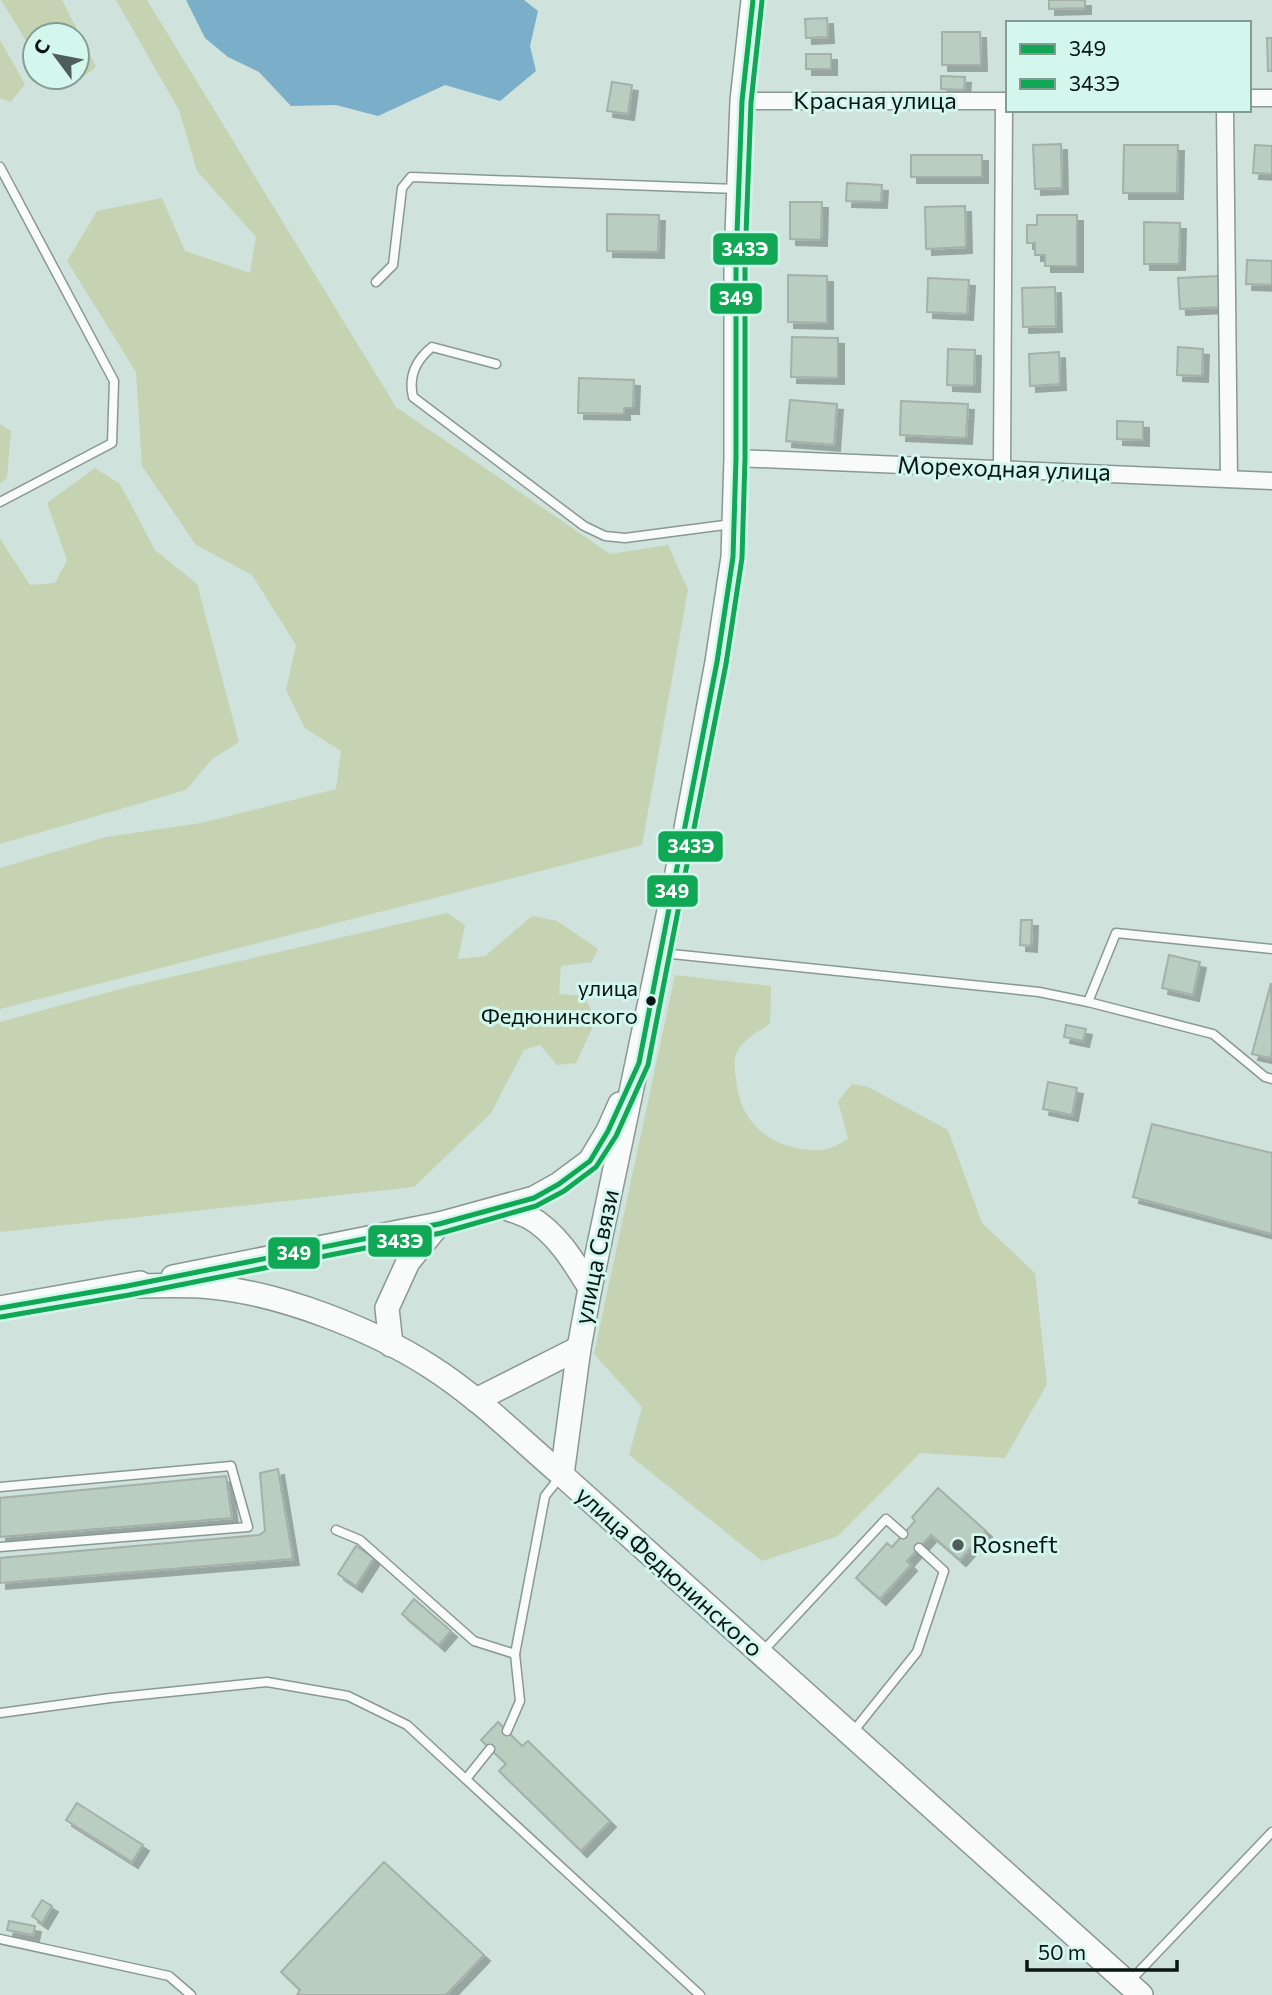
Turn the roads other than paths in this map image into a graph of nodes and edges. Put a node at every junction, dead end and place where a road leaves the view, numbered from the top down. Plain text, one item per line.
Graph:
1 (753, 0) edge
2 (1251, 98) edge
3 (1272, 98) edge
4 (742, 101) junction
5 (1006, 101) edge
6 (1226, 112) edge
7 (0, 167) edge
8 (739, 189) junction
9 (376, 282) dead end
10 (496, 364) dead end
11 (736, 458) junction
12 (1002, 468) junction
13 (1229, 479) junction
14 (1272, 481) edge
15 (0, 502) edge
16 (735, 524) junction
17 (1272, 949) edge
18 (662, 953) junction
19 (1088, 1002) junction
20 (639, 1063) junction
21 (1272, 1079) edge
22 (503, 1207) junction
23 (439, 1224) junction
24 (127, 1286) junction
25 (590, 1287) junction
26 (0, 1308) edge
27 (391, 1345) junction
28 (579, 1348) junction
29 (476, 1400) junction
30 (562, 1475) junction
31 (0, 1488) edge
32 (336, 1530) dead end
33 (903, 1534) dead end
34 (0, 1547) edge
35 (919, 1548) dead end
36 (515, 1654) junction
37 (760, 1655) junction
38 (0, 1713) edge
39 (507, 1731) dead end
40 (850, 1735) junction
41 (490, 1749) dead end
42 (466, 1779) junction
43 (1272, 1832) edge
44 (0, 1939) edge
45 (1134, 1989) edge
46 (191, 1995) edge
47 (699, 1995) edge

1 - 4 main road, улица Связи
2 - 3 street
4 - 5 street, Красная улица
4 - 8 main road, улица Связи
5 - 12 street
6 - 13 street
7 - 15 lane
8 - 9 lane
8 - 11 main road, улица Связи
10 - 16 lane
11 - 12 street, Мореходная улица
11 - 16 main road, улица Связи
12 - 13 street, Мореходная улица
13 - 14 street, Мореходная улица
16 - 18 main road, улица Связи
17 - 19 lane
18 - 19 lane
18 - 20 main road, улица Связи
19 - 21 lane
20 - 22 main road, улица Федюнинского
20 - 25 main road, улица Связи
22 - 23 main road, улица Федюнинского
22 - 25 main road
23 - 24 main road, улица Федюнинского
23 - 27 main road
24 - 26 main road, улица Федюнинского
24 - 27 main road, улица Федюнинского
25 - 28 main road, улица Связи
27 - 29 main road, улица Федюнинского
28 - 29 main road
28 - 30 main road, улица Связи
29 - 30 main road, улица Федюнинского
30 - 36 lane
30 - 37 main road, улица Федюнинского
31 - 34 lane
32 - 36 lane
33 - 37 lane
35 - 40 lane
36 - 39 lane
37 - 40 main road, улица Федюнинского
38 - 42 lane
40 - 45 main road, улица Федюнинского
41 - 42 lane
42 - 47 lane
43 - 45 lane
44 - 46 lane

